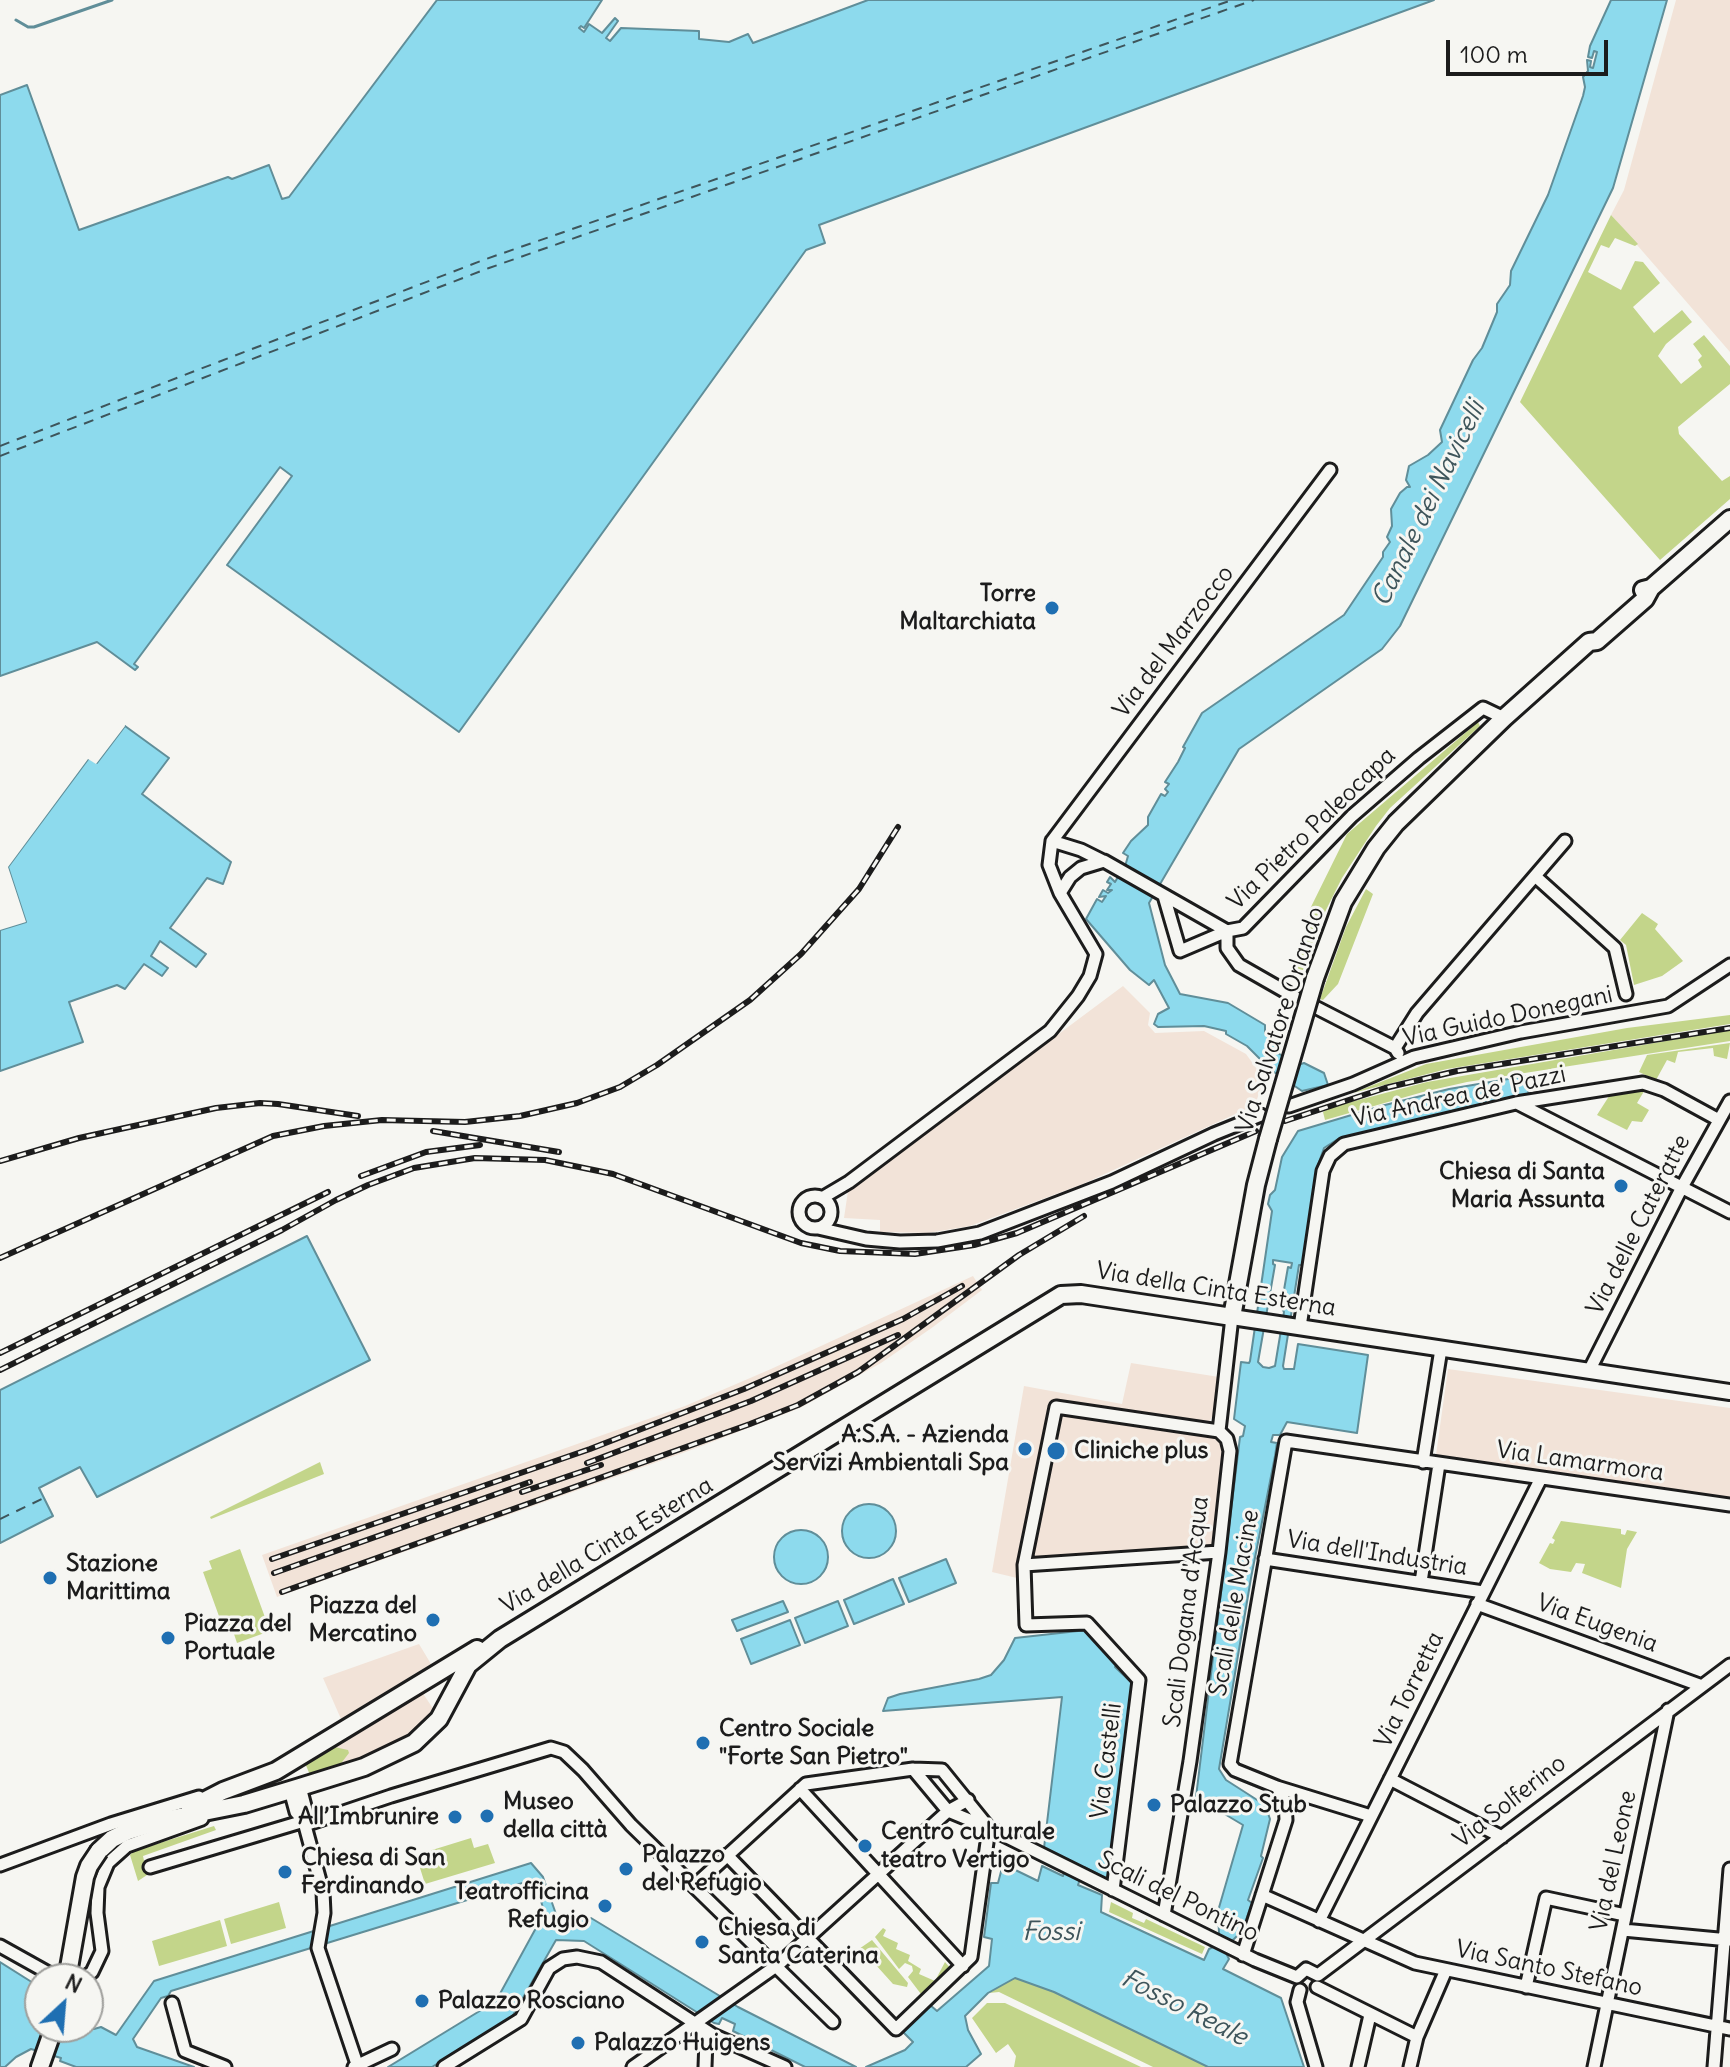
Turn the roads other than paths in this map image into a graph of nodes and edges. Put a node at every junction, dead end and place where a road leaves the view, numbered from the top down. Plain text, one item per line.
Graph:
1 (1330, 470) dead end
2 (1730, 519) edge
3 (1504, 718) junction
4 (1052, 841) junction
5 (1565, 841) dead end
6 (1104, 861) junction
7 (1535, 876) junction
8 (1060, 893) junction
9 (1164, 896) junction
10 (1227, 931) junction
11 (1730, 965) edge
12 (1626, 994) dead end
13 (1295, 997) dead end
14 (1317, 1008) dead end
15 (1395, 1048) junction
16 (1403, 1061) junction
17 (1730, 1101) edge
18 (1516, 1103) junction
19 (1289, 1106) dead end
20 (1261, 1115) dead end
21 (1719, 1120) junction
22 (1682, 1187) junction
23 (822, 1198) junction
24 (1730, 1212) edge
25 (831, 1213) junction
26 (818, 1228) junction
27 (855, 1236) junction
28 (1232, 1317) junction
29 (1300, 1327) junction
30 (1441, 1349) junction
31 (1589, 1371) junction
32 (1730, 1392) edge
33 (1219, 1431) junction
34 (1286, 1441) joint
35 (1423, 1462) junction
36 (1439, 1464) junction
37 (1541, 1478) junction
38 (1730, 1505) edge
39 (1219, 1552) junction
40 (1265, 1559) junction
41 (1024, 1565) junction
42 (1421, 1582) junction
43 (1480, 1598) junction
44 (500, 1639) junction
45 (1730, 1665) edge
46 (439, 1671) junction
47 (1702, 1686) junction
48 (456, 1688) junction
49 (1668, 1710) junction
50 (913, 1769) junction
51 (1390, 1779) junction
52 (1277, 1787) junction
53 (295, 1789) junction
54 (800, 1789) junction
55 (223, 1791) junction
56 (968, 1800) junction
57 (244, 1804) junction
58 (948, 1811) junction
59 (1371, 1816) junction
60 (164, 1820) junction
61 (305, 1823) junction
62 (989, 1828) junction
63 (1502, 1837) junction
64 (727, 1855) junction
65 (0, 1865) edge
66 (150, 1867) dead end
67 (1730, 1869) edge
68 (878, 1875) junction
69 (694, 1886) junction
70 (1111, 1889) junction
71 (1262, 1895) junction
72 (1164, 1915) junction
73 (1625, 1915) junction
74 (1319, 1921) junction
75 (1623, 1930) junction
76 (809, 1938) junction
77 (1728, 1940) edge
78 (1364, 1942) junction
79 (0, 1946) edge
80 (1243, 1955) junction
81 (70, 1963) edge
82 (963, 1966) junction
83 (775, 1967) junction
84 (1446, 1970) junction
85 (1297, 1977) junction
86 (1318, 1981) junction
87 (1526, 1987) junction
88 (1300, 1990) junction
89 (172, 2003) dead end
90 (1607, 2004) junction
91 (1370, 2015) junction
92 (700, 2020) junction
93 (833, 2022) dead end
94 (1724, 2027) edge
95 (1417, 2037) junction
96 (48, 2043) edge
97 (392, 2049) dead end
98 (40, 2067) edge
99 (225, 2067) edge
100 (356, 2067) edge
101 (444, 2067) edge
102 (633, 2067) edge
103 (705, 2067) edge
104 (785, 2067) edge
105 (1316, 2067) edge
106 (1358, 2067) edge
107 (1410, 2067) edge
108 (1594, 2067) edge
109 (1714, 2067) edge

1 - 4 street, Via del Marzocco
2 - 3 main road, Via Salvatore Orlando
3 - 10 street, Via Pietro Paleocapa
3 - 28 main road, Via Salvatore Orlando, bridge
4 - 6 street
4 - 8 street
5 - 7 street
6 - 8 street
6 - 9 street
7 - 12 street
7 - 15 street
8 - 23 street
9 - 10 street
9 - 10 street
10 - 13 street
11 - 16 street, Via Guido Donegani
14 - 15 street
15 - 16 street
16 - 19 street, Via Guido Donegani
17 - 21 street, Via delle Cateratte
18 - 21 street, Via Andrea de' Pazzi
18 - 22 street
18 - 29 street, Via Andrea de' Pazzi
20 - 27 street
21 - 22 street, Via delle Cateratte
22 - 24 street
22 - 31 street, Via delle Cateratte
23 - 25 street
23 - 26 street
25 - 26 street
25 - 27 street
26 - 27 street
28 - 29 street, Via della Cinta Esterna
28 - 33 street, Scali Dogana d'Acqua
28 - 44 main road, Via della Cinta Esterna
29 - 30 street, Via della Cinta Esterna
30 - 31 street, Via della Cinta Esterna
30 - 35 street
31 - 32 street, Via della Cinta Esterna
33 - 39 street, Scali Dogana d'Acqua
33 - 41 street
34 - 35 street, Via Lamarmora
34 - 40 street, Scali delle Macine
35 - 36 street, Via Lamarmora
36 - 37 street, Via Lamarmora
36 - 42 street
37 - 38 street, Via Lamarmora
37 - 43 street, Via Torretta
39 - 41 street
39 - 72 street, Scali Dogana d'Acqua
40 - 42 street, Via dell'Industria
40 - 52 street, Scali delle Macine
41 - 70 street, Via Castelli
42 - 43 street, Via dell'Industria
43 - 47 street, Via Eugenia
43 - 51 street, Via Torretta
44 - 46 main road, Via della Cinta Esterna
44 - 48 main road, Via della Cinta Esterna
45 - 47 street, Via Solferino
46 - 48 street
46 - 55 main road, Via della Cinta Esterna
47 - 49 street, Via Solferino
48 - 53 main road, Via della Cinta Esterna
49 - 63 street, Via Solferino
49 - 73 street, Via del Leone
50 - 54 street
50 - 56 street
50 - 58 street
51 - 59 street, Via Torretta
51 - 63 street
52 - 59 street
52 - 71 street
53 - 57 main road, Via della Cinta Esterna
53 - 61 street
54 - 64 street
54 - 68 street
55 - 60 main road, Via della Cinta Esterna
55 - 65 street, Via della Cinta Esterna
56 - 58 street
56 - 62 street
57 - 60 main road, Via della Cinta Esterna
57 - 79 street, Via della Cinta Esterna
58 - 62 street, Scali del Pontino
58 - 68 street
59 - 74 street, Via Torretta
60 - 81 main road, Via della Cinta Esterna, bridge
61 - 66 street
61 - 69 street
61 - 100 street
62 - 70 street, Scali del Pontino
62 - 82 street
63 - 78 street, Via Solferino
64 - 69 street
64 - 76 street
67 - 77 street
68 - 76 street
68 - 82 street
69 - 83 street
70 - 72 street, Scali del Pontino
71 - 74 street, Via Santo Stefano
71 - 80 street
72 - 80 street, Scali del Pontino
73 - 75 street, Via del Leone
73 - 87 street
74 - 78 street, Via Santo Stefano
75 - 77 street
75 - 90 street, Via del Leone
76 - 82 street
76 - 83 street
77 - 94 street
78 - 84 street, Via Santo Stefano
78 - 86 street, Via Solferino
80 - 85 street, Scali del Pontino
83 - 92 street
83 - 93 street
84 - 87 street, Via Santo Stefano
84 - 95 street
85 - 86 street
85 - 88 street
86 - 88 street
86 - 91 street
87 - 90 street, Via Santo Stefano
88 - 105 street
89 - 99 street
90 - 94 street, Via Santo Stefano
90 - 108 street, Via del Leone
91 - 95 street
91 - 106 street
92 - 101 street
92 - 102 street
92 - 103 street
92 - 104 street
94 - 109 street
95 - 107 street
96 - 98 main road
97 - 100 street

